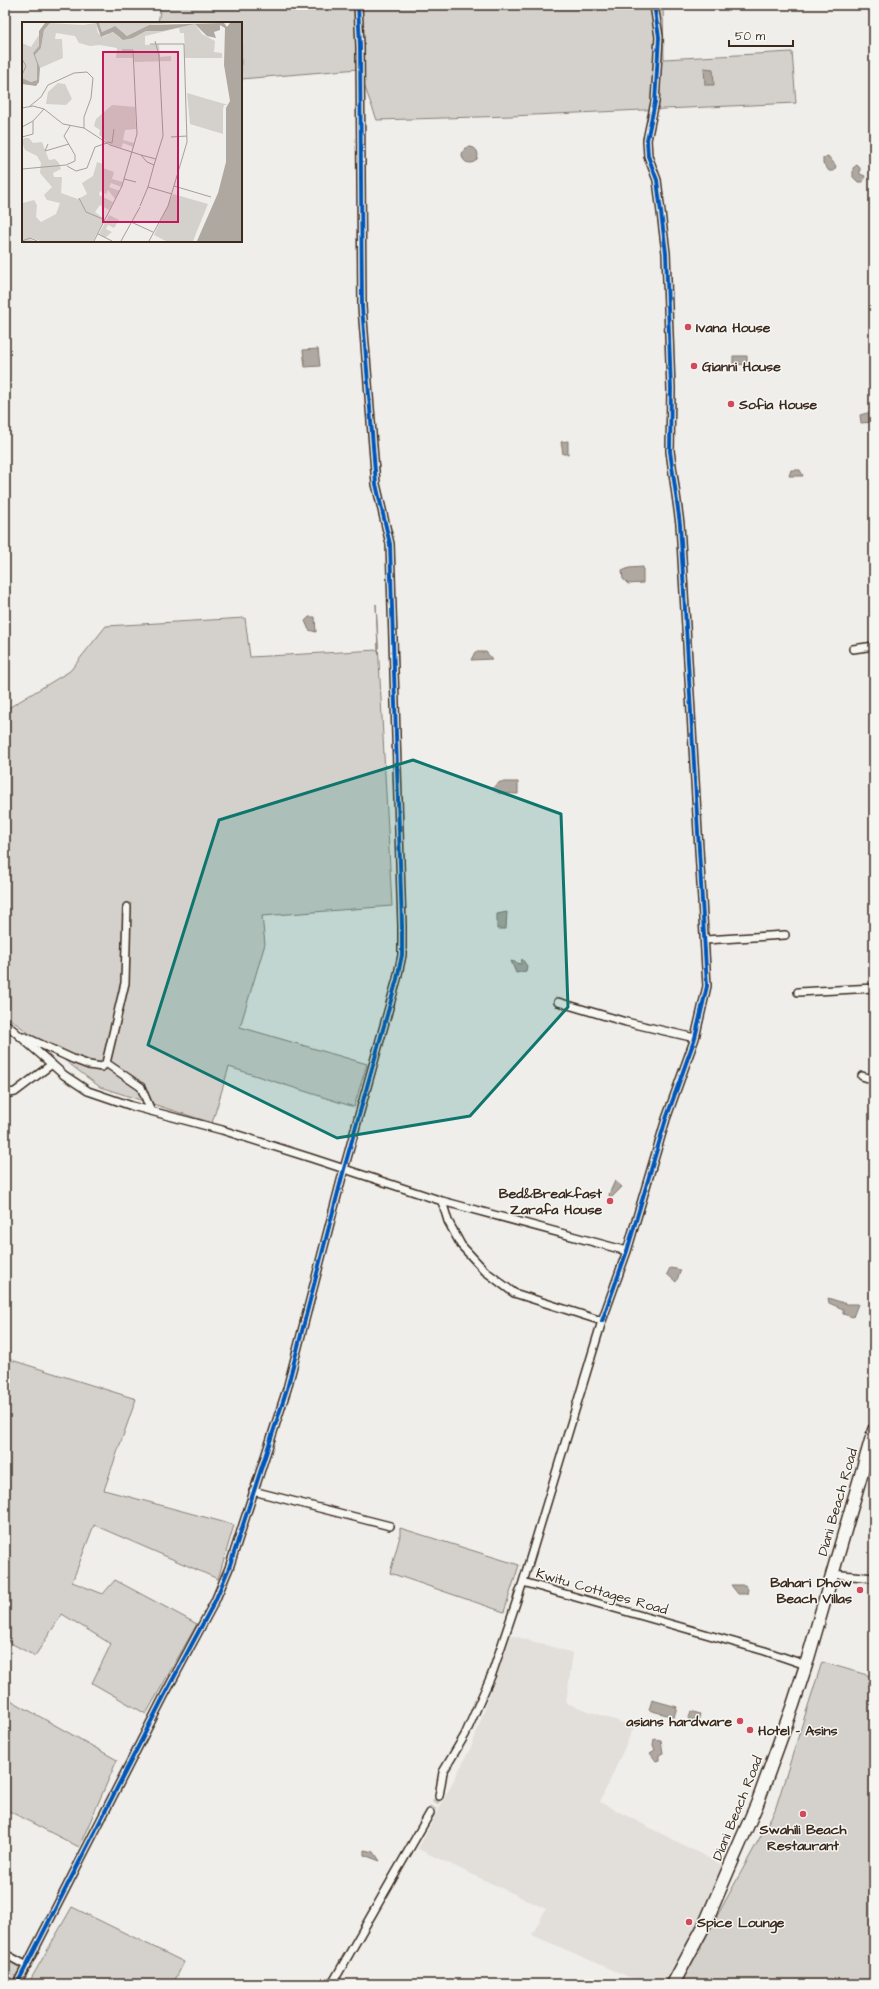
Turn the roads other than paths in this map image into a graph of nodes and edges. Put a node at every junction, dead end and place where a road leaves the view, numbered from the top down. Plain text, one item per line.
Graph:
1 (358, 5) edge
2 (654, 5) edge
3 (874, 646) edge
4 (853, 649) dead end
5 (127, 908) dead end
6 (785, 935) dead end
7 (705, 940) junction
8 (874, 988) edge
9 (798, 992) dead end
10 (558, 1002) dead end
11 (5, 1023) edge
12 (19, 1034) junction
13 (695, 1038) junction
14 (106, 1063) junction
15 (52, 1064) junction
16 (862, 1076) dead end
17 (874, 1080) edge
18 (5, 1094) edge
19 (151, 1111) junction
20 (344, 1169) junction
21 (442, 1200) junction
22 (627, 1251) junction
23 (602, 1321) junction
24 (874, 1430) edge
25 (253, 1491) junction
26 (390, 1526) dead end
27 (832, 1574) junction
28 (874, 1578) edge
29 (523, 1582) junction
30 (806, 1665) junction
31 (440, 1796) tunnel mouth
32 (430, 1813) tunnel mouth
33 (5, 1954) edge
34 (27, 1966) junction
35 (17, 1984) edge
36 (332, 1984) edge
37 (673, 1984) edge

1 - 20 street
2 - 7 street, Kwitu Cottages Road
3 - 4 street
5 - 14 street
6 - 7 street
7 - 13 street, Kwitu Cottages Road
8 - 9 street
10 - 13 street
11 - 12 street
12 - 14 street
12 - 15 street
13 - 22 street, Kwitu Cottages Road
14 - 19 street
15 - 18 street
15 - 19 street
16 - 17 street
19 - 20 street
20 - 21 street
20 - 25 street
21 - 22 street
21 - 23 street
22 - 23 street, Kwitu Cottages Road
23 - 29 street, Kwitu Cottages Road
24 - 27 main road, Diani Beach Road
25 - 26 street
25 - 34 street
27 - 28 street
27 - 30 main road, Diani Beach Road
29 - 30 street, Kwitu Cottages Road
29 - 31 street
30 - 37 main road, Diani Beach Road
32 - 36 street
33 - 34 street
34 - 35 street

